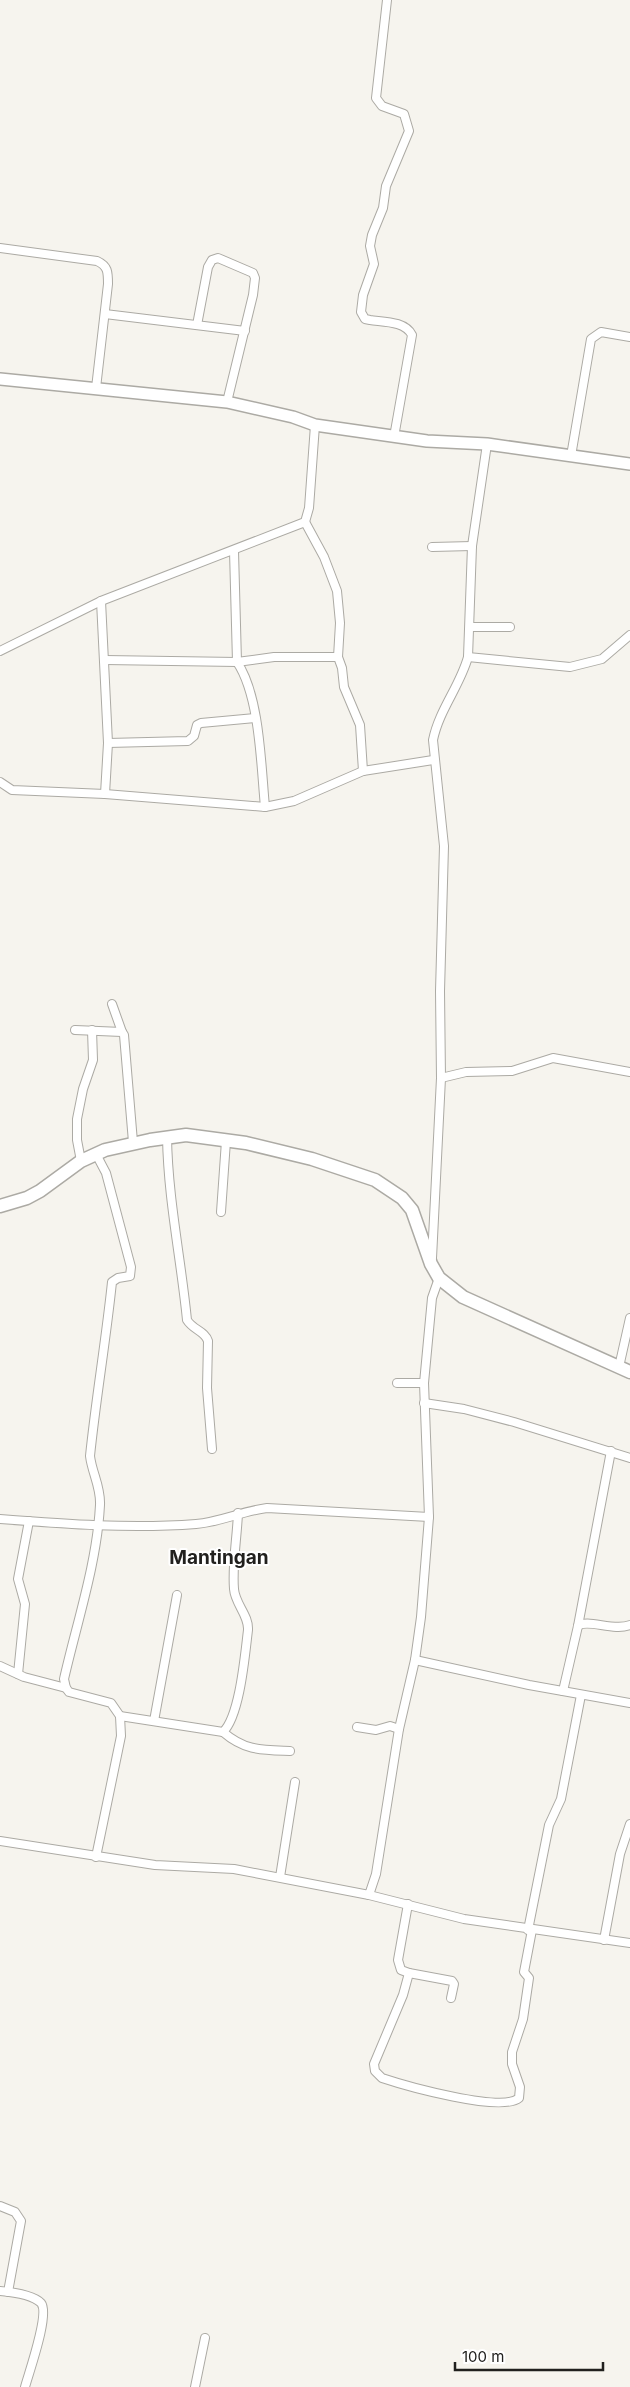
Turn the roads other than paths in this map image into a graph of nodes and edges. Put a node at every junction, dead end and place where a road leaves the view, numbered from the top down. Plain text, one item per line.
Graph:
1 (388, 0) edge
2 (0, 248) edge
3 (104, 314) junction
4 (197, 325) junction
5 (245, 331) junction
6 (630, 337) edge
7 (0, 380) edge
8 (96, 388) junction
9 (228, 402) junction
10 (315, 425) junction
11 (394, 437) junction
12 (487, 444) junction
13 (571, 456) junction
14 (630, 464) edge
15 (306, 522) junction
16 (472, 546) junction
17 (432, 547) dead end
18 (234, 551) junction
19 (101, 601) junction
20 (470, 627) junction
21 (510, 627) dead end
22 (630, 635) edge
23 (0, 651) edge
24 (338, 657) junction
25 (468, 657) junction
26 (105, 660) junction
27 (237, 662) junction
28 (255, 718) junction
29 (108, 744) junction
30 (433, 760) junction
31 (363, 771) junction
32 (0, 782) edge
33 (105, 794) junction
34 (265, 807) junction
35 (112, 1004) dead end
36 (75, 1030) dead end
37 (92, 1030) junction
38 (122, 1032) junction
39 (630, 1072) edge
40 (441, 1078) junction
41 (167, 1137) junction
42 (226, 1141) junction
43 (133, 1142) junction
44 (96, 1154) junction
45 (81, 1161) junction
46 (0, 1206) edge
47 (221, 1212) dead end
48 (431, 1264) junction
49 (439, 1278) junction
50 (630, 1318) edge
51 (624, 1370) edge
52 (397, 1383) dead end
53 (424, 1383) junction
54 (424, 1403) junction
55 (212, 1449) dead end
56 (611, 1451) junction
57 (630, 1458) edge
58 (238, 1513) junction
59 (429, 1517) junction
60 (0, 1518) edge
61 (28, 1521) junction
62 (97, 1526) junction
63 (177, 1595) dead end
64 (630, 1624) edge
65 (578, 1626) junction
66 (415, 1660) junction
67 (0, 1666) edge
68 (18, 1674) junction
69 (66, 1688) junction
70 (563, 1691) junction
71 (581, 1696) junction
72 (630, 1703) edge
73 (120, 1716) junction
74 (154, 1721) junction
75 (357, 1727) dead end
76 (399, 1729) junction
77 (222, 1732) junction
78 (290, 1751) dead end
79 (295, 1782) dead end
80 (630, 1824) edge
81 (0, 1841) edge
82 (96, 1858) junction
83 (280, 1877) junction
84 (369, 1895) junction
85 (408, 1904) junction
86 (530, 1930) junction
87 (604, 1940) junction
88 (630, 1943) edge
89 (409, 1973) junction
90 (451, 1998) dead end
91 (0, 2206) edge
92 (4, 2292) edge
93 (205, 2338) dead end
94 (25, 2387) edge
95 (195, 2387) edge

1 - 11 street
2 - 3 street
3 - 4 street
3 - 8 street
4 - 5 street
4 - 5 street
5 - 9 street
6 - 13 street
7 - 8 street
8 - 9 street
9 - 10 street
10 - 11 street
10 - 15 street
11 - 12 street
12 - 13 street
12 - 16 street
13 - 14 street
15 - 18 street
15 - 24 street
16 - 17 street
16 - 20 street
18 - 19 street
18 - 27 street
19 - 23 street
19 - 26 street
20 - 21 street
20 - 25 street
22 - 25 street
24 - 27 street
24 - 31 street
25 - 30 street
26 - 27 street
26 - 29 street
27 - 28 street
28 - 29 street
28 - 34 street
29 - 33 street
30 - 31 street
30 - 40 street
31 - 34 street
32 - 33 street
33 - 34 street
35 - 38 street
36 - 37 street
37 - 38 street
37 - 45 street
38 - 43 street
39 - 40 street
40 - 48 street
41 - 42 main road
41 - 43 main road
41 - 55 street
42 - 47 street
42 - 48 main road
43 - 44 main road
44 - 45 main road
44 - 62 street
45 - 46 main road
48 - 49 main road
49 - 51 main road
49 - 53 street
50 - 51 street
52 - 53 street
53 - 54 street
54 - 56 street
54 - 59 street
56 - 57 street
56 - 65 street
58 - 59 street
58 - 62 street
58 - 77 street
59 - 66 street
60 - 61 street
61 - 62 street
61 - 68 street
62 - 69 street
63 - 74 street
64 - 65 street
65 - 70 street
66 - 70 street
66 - 76 street
67 - 68 street
68 - 69 street
69 - 73 street
70 - 71 street
71 - 72 street
71 - 86 street
73 - 74 street
73 - 82 street
74 - 77 street
75 - 76 street
76 - 84 street
77 - 78 street
79 - 83 street
80 - 87 street
81 - 82 street
82 - 83 street
83 - 84 street
84 - 85 street
85 - 86 street
85 - 89 street
86 - 87 street
86 - 89 street
87 - 88 street
89 - 90 street
91 - 92 street
92 - 94 street
93 - 95 street

